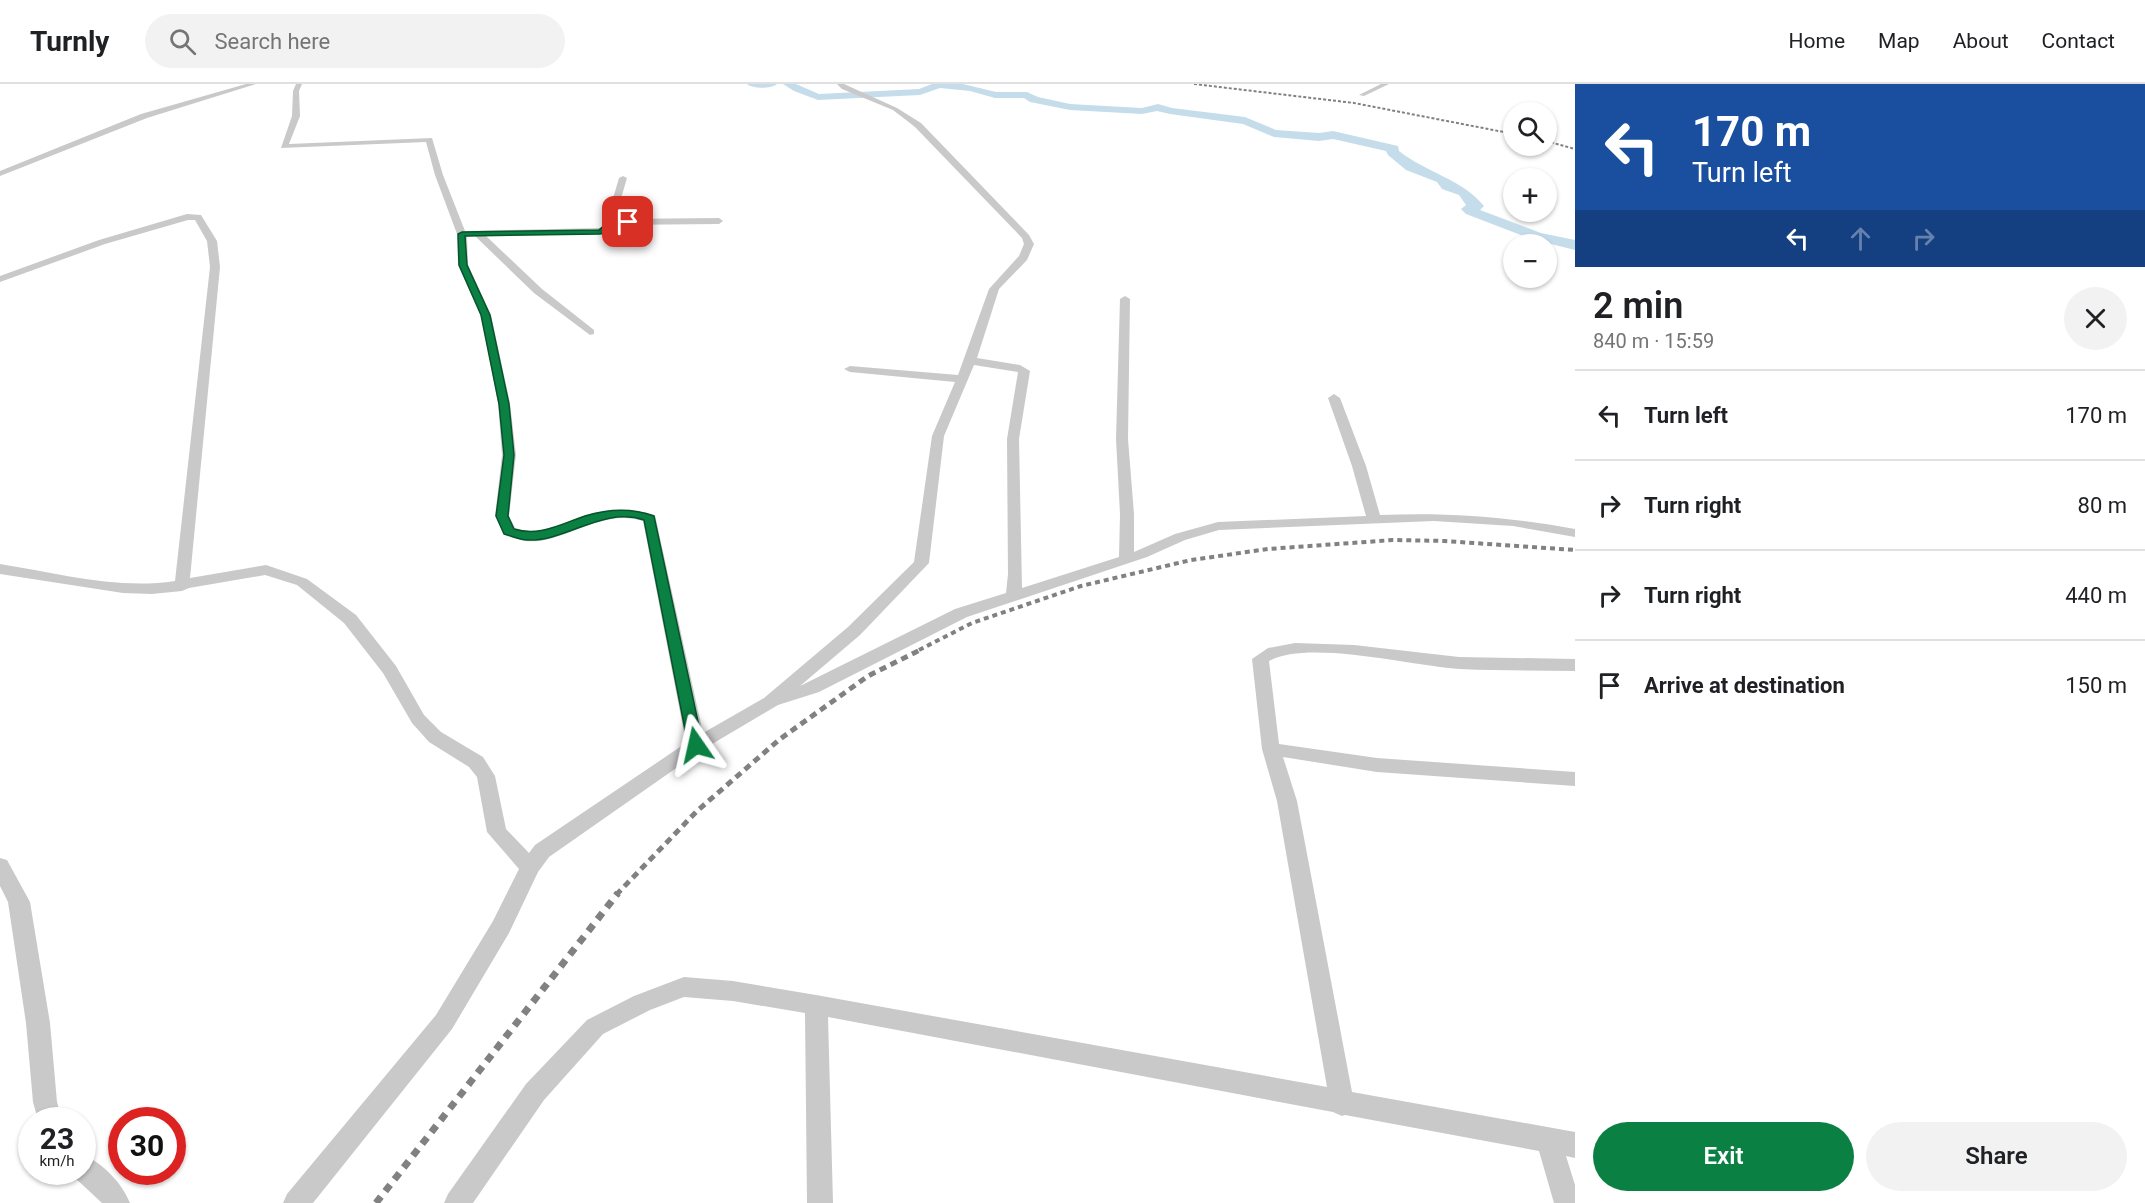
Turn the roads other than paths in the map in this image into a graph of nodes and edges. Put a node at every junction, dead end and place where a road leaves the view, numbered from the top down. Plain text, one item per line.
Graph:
1 (253, 84) edge
2 (299, 84) edge
3 (840, 84) edge
4 (1386, 84) edge
5 (1362, 95) dead end
6 (0, 174) edge
7 (623, 177) dead end
8 (719, 221) dead end
9 (610, 222) junction
10 (477, 233) junction
11 (462, 234) junction
12 (0, 279) edge
13 (1125, 299) dead end
14 (590, 332) dead end
15 (970, 362) junction
16 (850, 369) dead end
17 (963, 379) junction
18 (1334, 398) dead end
19 (1374, 519) junction
20 (1575, 533) edge
21 (1126, 558) junction
22 (0, 569) edge
23 (182, 586) junction
24 (1014, 594) junction
25 (1575, 665) edge
26 (770, 702) junction
27 (696, 745) junction
28 (1271, 749) junction
29 (1575, 779) edge
30 (0, 866) edge
31 (530, 867) junction
32 (816, 1005) junction
33 (1342, 1104) junction
34 (46, 1107) edge
35 (1550, 1140) junction
36 (1575, 1145) edge
37 (96, 1180) edge
38 (117, 1203) edge
39 (296, 1203) edge
40 (457, 1203) edge
41 (820, 1203) edge
42 (1567, 1203) edge

1 - 6 street
2 - 11 street
3 - 15 street
4 - 5 street
7 - 9 street
8 - 9 street
9 - 10 street
10 - 11 street
10 - 14 street
11 - 27 street
12 - 23 street
13 - 21 street
15 - 17 street
15 - 24 street
16 - 17 street
17 - 26 street
18 - 19 street
19 - 20 street
19 - 21 street
21 - 24 street
22 - 23 street
23 - 31 street
24 - 26 street
25 - 28 street
26 - 27 street
27 - 31 street
28 - 29 street
28 - 33 street
30 - 34 street
31 - 39 street
32 - 33 street
32 - 40 street
32 - 41 street
33 - 35 street
35 - 36 street
35 - 42 street
37 - 38 street

